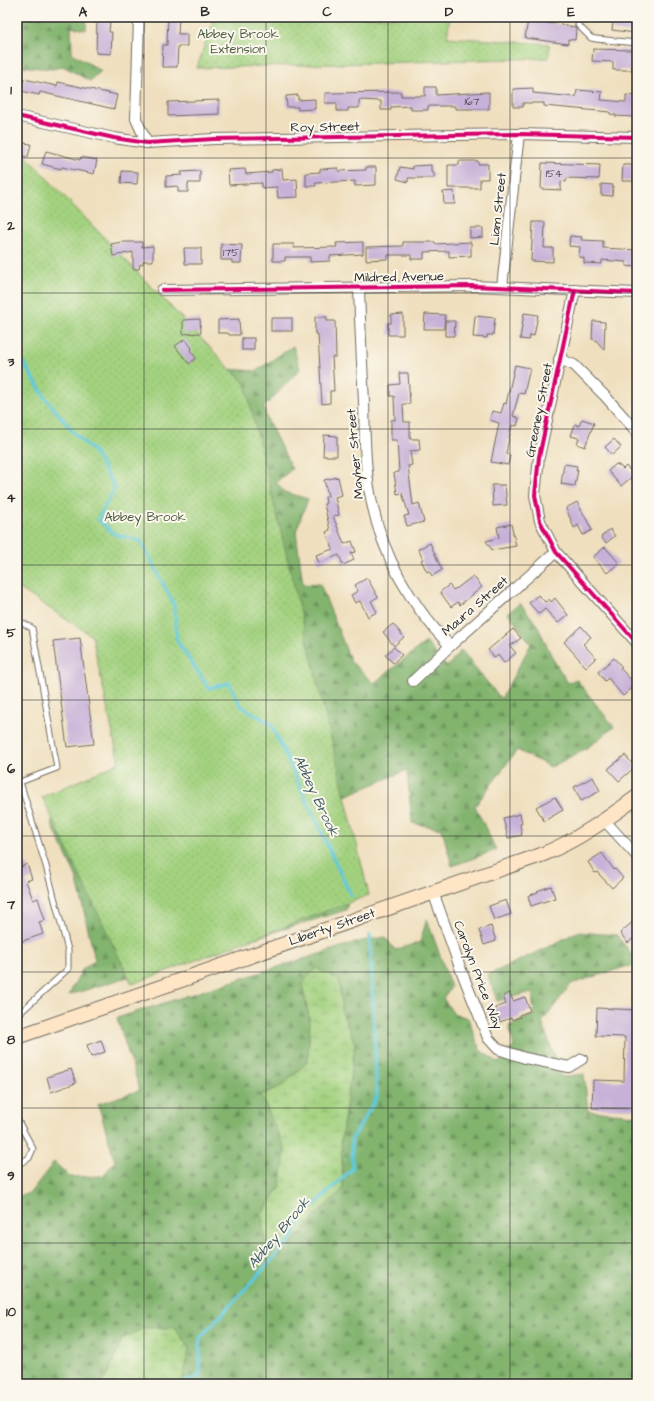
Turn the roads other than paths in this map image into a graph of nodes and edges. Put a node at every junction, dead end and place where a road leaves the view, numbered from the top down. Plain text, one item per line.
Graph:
1 (139, 17) edge
2 (578, 25) dead end
3 (637, 43) edge
4 (17, 116) edge
5 (519, 134) junction
6 (637, 137) edge
7 (147, 143) junction
8 (359, 287) junction
9 (502, 287) junction
10 (162, 290) dead end
11 (575, 290) junction
12 (637, 293) edge
13 (560, 359) junction
14 (637, 432) edge
15 (556, 552) junction
16 (17, 620) edge
17 (637, 644) edge
18 (450, 646) junction
19 (413, 681) dead end
20 (18, 780) edge
21 (637, 797) edge
22 (604, 820) junction
23 (637, 856) edge
24 (433, 892) junction
25 (17, 1014) edge
26 (17, 1037) edge
27 (582, 1059) dead end
28 (17, 1119) edge
29 (17, 1165) edge

1 - 7 street
2 - 3 lane
4 - 7 street, Roy Street
5 - 6 street, Roy Street
5 - 7 street, Roy Street
5 - 9 street, Liam Street
8 - 9 street, Mildred Avenue
8 - 10 street, Mildred Avenue
8 - 18 street, Mayher Street
9 - 11 street, Mildred Avenue
11 - 12 street, Mildred Avenue
11 - 13 street, Greaney Street
13 - 14 street
13 - 15 street, Greaney Street
15 - 17 street, Greaney Street
15 - 18 street, Maura Street
16 - 20 lane
18 - 19 street, Maura Street
20 - 25 lane
21 - 22 main road, Liberty Street
22 - 23 street
22 - 24 main road, Liberty Street
24 - 26 main road, Liberty Street
24 - 27 street, Carolyn Price Way
28 - 29 lane

